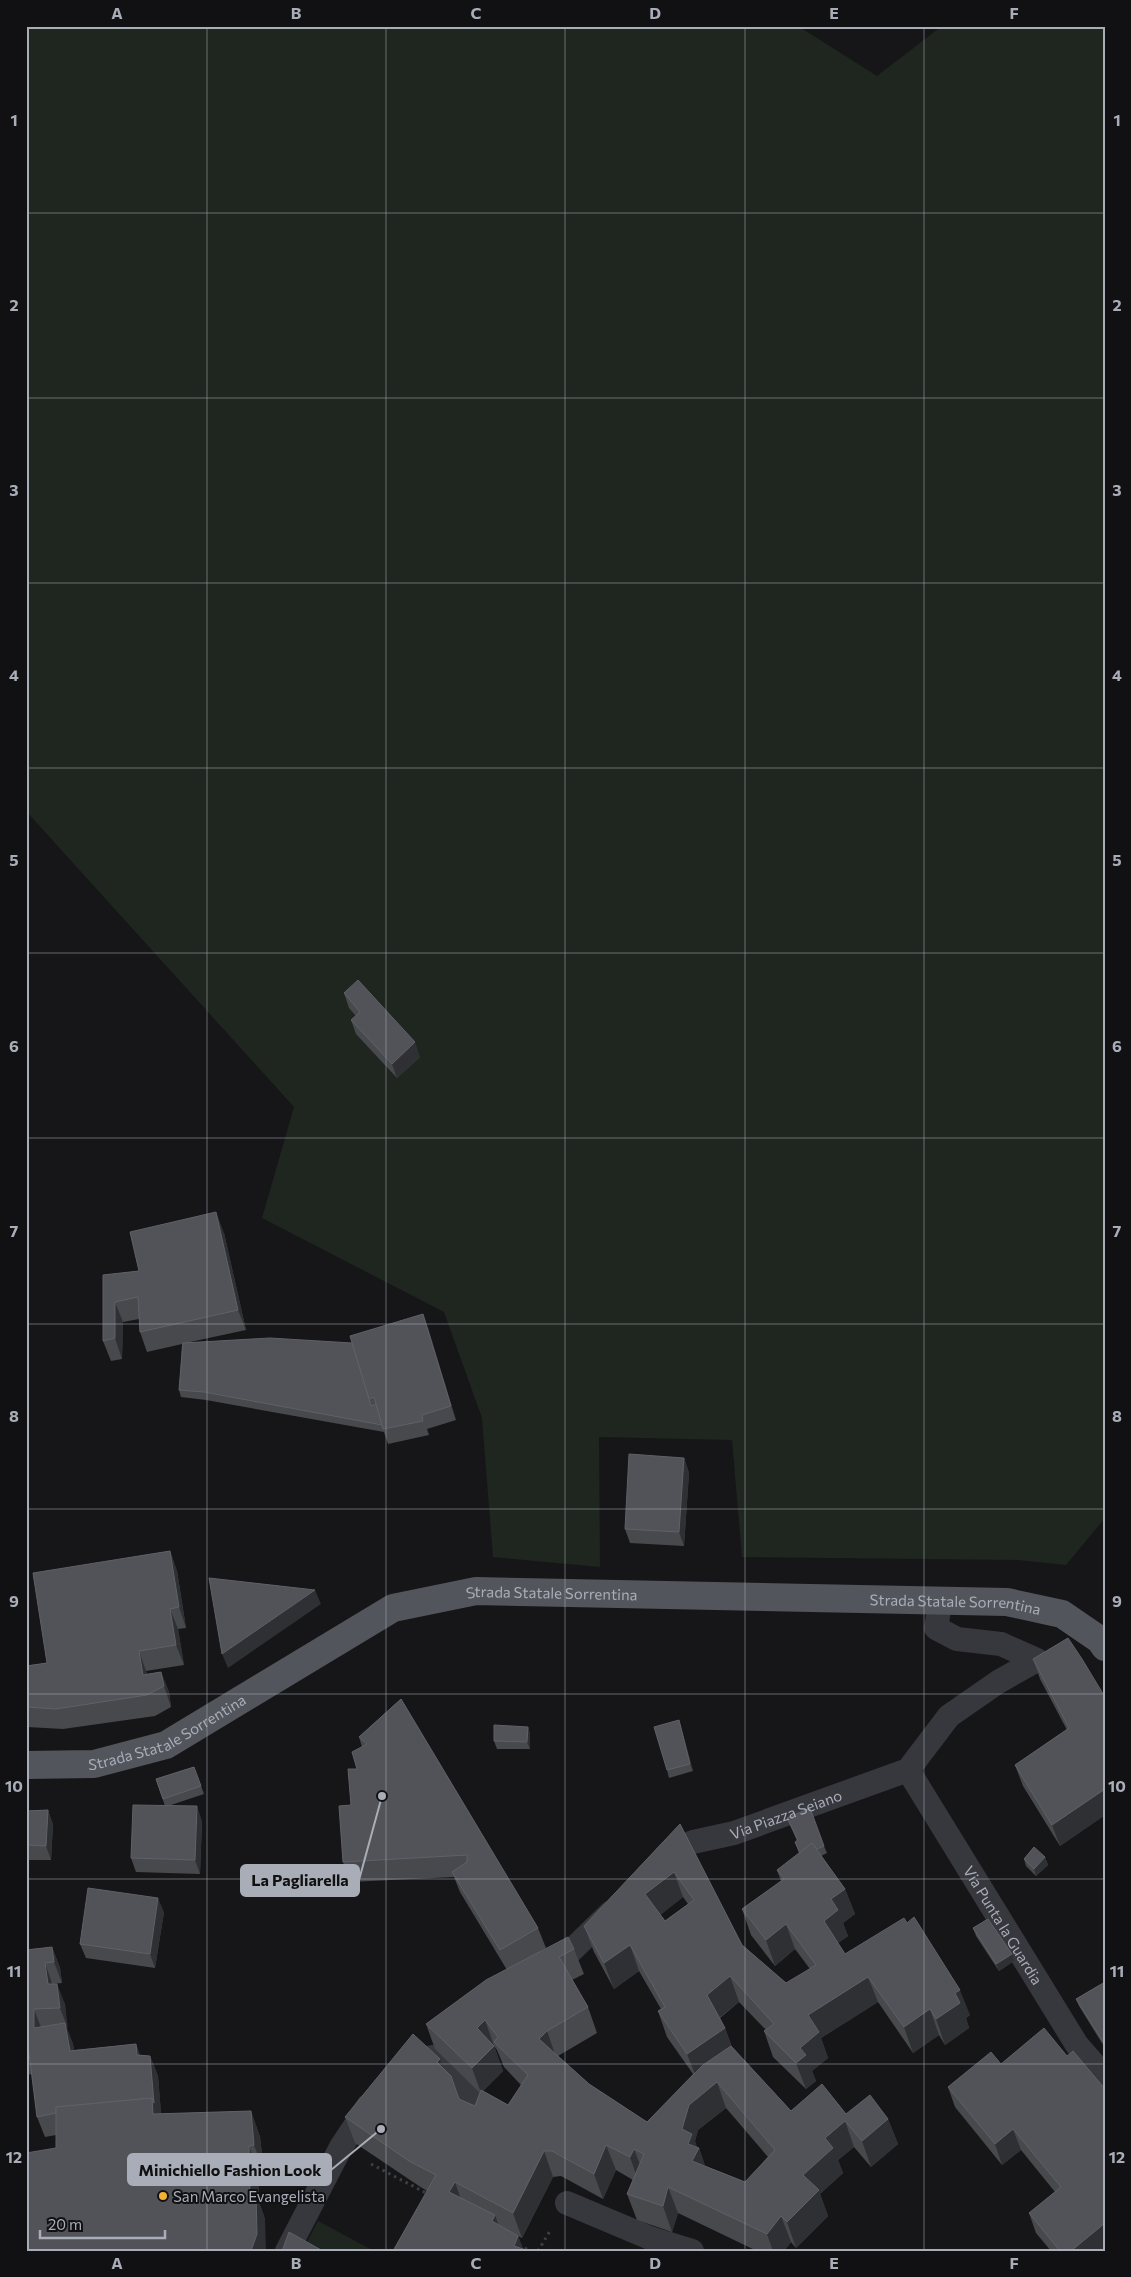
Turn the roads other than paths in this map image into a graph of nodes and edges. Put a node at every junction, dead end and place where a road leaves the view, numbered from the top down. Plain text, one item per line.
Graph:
1 (941, 1599) junction
2 (1103, 1643) edge
3 (26, 1765) edge
4 (908, 1770) junction
5 (648, 1875) edge
6 (627, 1896) edge
7 (528, 1974) edge
8 (425, 2051) edge
9 (1105, 2077) edge
10 (384, 2087) edge
11 (484, 2108) edge
12 (568, 2203) dead end
13 (287, 2251) edge
14 (692, 2251) edge

1 - 2 main road, Strada Statale Sorrentina
1 - 3 main road, Strada Statale Sorrentina
1 - 4 lane
4 - 5 lane, Via Piazza Seiano
4 - 9 lane, Via Punta la Guardia
6 - 7 lane
8 - 11 lane
10 - 13 lane
12 - 14 lane

